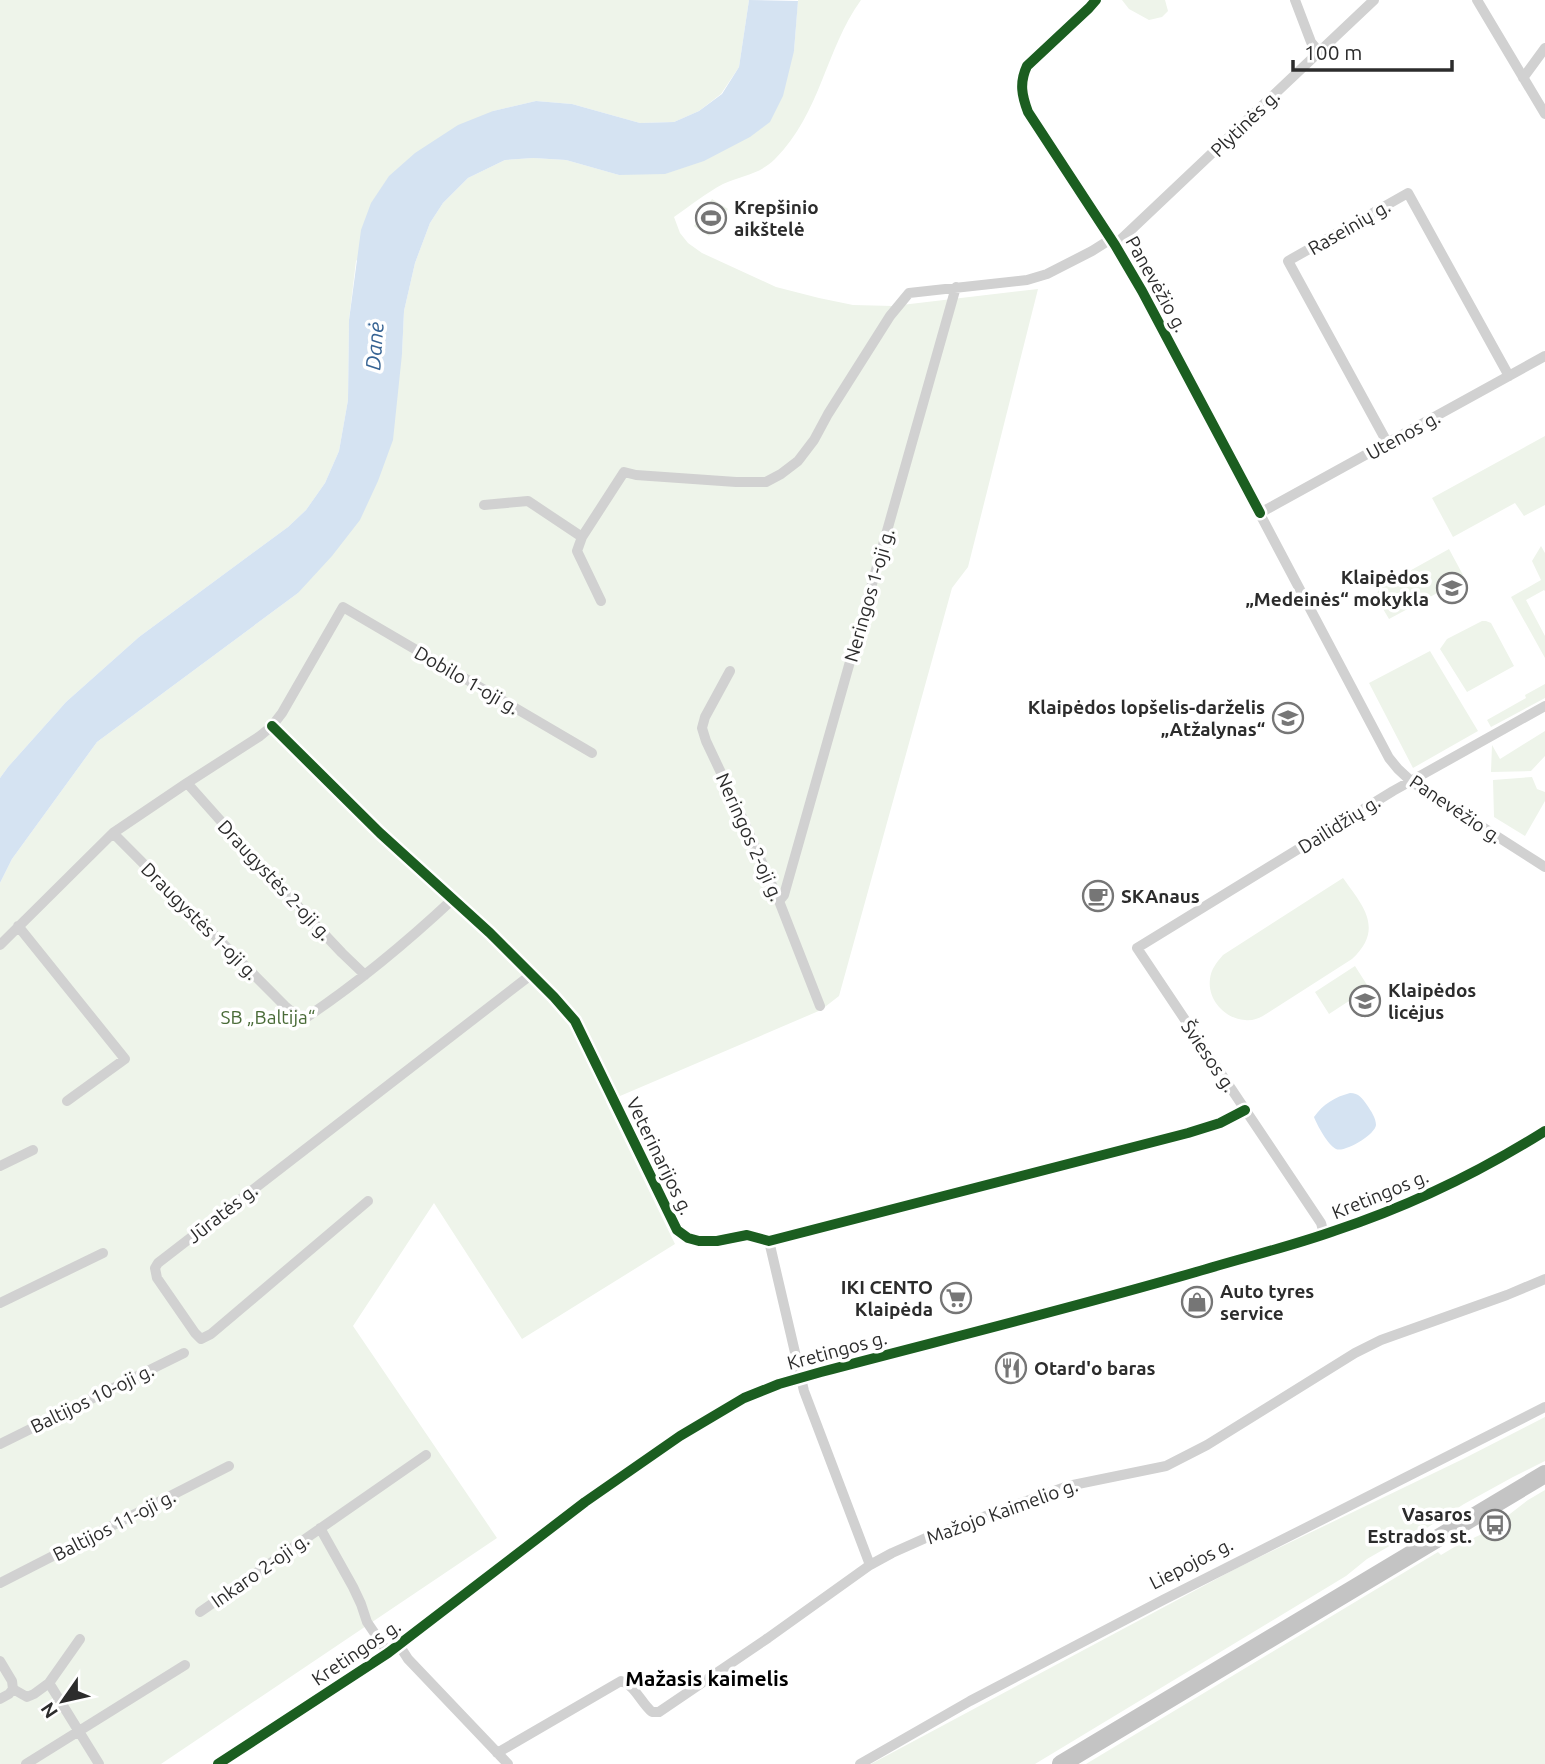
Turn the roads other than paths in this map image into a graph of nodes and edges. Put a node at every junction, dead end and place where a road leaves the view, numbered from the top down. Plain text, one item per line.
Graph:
1 (1096, 0) edge
2 (1295, 0) edge
3 (1374, 0) edge
4 (1477, 0) edge
5 (1545, 48) edge
6 (1320, 52) junction
7 (1523, 78) junction
8 (1545, 114) edge
9 (1113, 242) junction
10 (956, 288) junction
11 (1545, 356) edge
12 (1509, 376) junction
13 (1388, 444) junction
14 (484, 505) dead end
15 (1260, 513) junction
16 (582, 537) junction
17 (601, 601) dead end
18 (730, 671) dead end
19 (1545, 706) edge
20 (272, 726) junction
21 (592, 753) dead end
22 (1412, 782) junction
23 (187, 783) junction
24 (113, 833) junction
25 (1545, 867) edge
26 (453, 899) junction
27 (779, 901) junction
28 (18, 926) junction
29 (0, 945) edge
30 (1137, 948) joint
31 (532, 974) junction
32 (365, 975) junction
33 (820, 1006) dead end
34 (67, 1101) dead end
35 (1245, 1110) junction
36 (1545, 1131) edge
37 (33, 1150) dead end
38 (0, 1166) edge
39 (368, 1201) dead end
40 (1324, 1234) junction
41 (769, 1241) junction
42 (103, 1253) dead end
43 (1545, 1279) edge
44 (0, 1303) edge
45 (184, 1353) dead end
46 (801, 1378) junction
47 (1545, 1407) edge
48 (0, 1444) edge
49 (426, 1455) dead end
50 (229, 1466) dead end
51 (1545, 1474) edge
52 (320, 1528) junction
53 (870, 1565) junction
54 (0, 1583) edge
55 (200, 1612) dead end
56 (80, 1639) dead end
57 (399, 1646) junction
58 (388, 1653) junction
59 (0, 1661) edge
60 (186, 1665) dead end
61 (49, 1683) junction
62 (13, 1689) junction
63 (0, 1699) edge
64 (79, 1731) junction
65 (498, 1753) junction
66 (26, 1764) edge
67 (99, 1764) edge
68 (218, 1764) edge
69 (508, 1764) edge
70 (860, 1764) edge
71 (1061, 1764) edge

1 - 9 street, Panevėžio g.
2 - 6 street
3 - 6 street, Plytinės g.
4 - 7 street
5 - 7 street
6 - 9 street, Plytinės g.
7 - 8 street
9 - 10 street, Plytinės g.
9 - 15 street, Panevėžio g.
10 - 16 street, Plytinės g.
10 - 27 street, Neringos 1-oji g.
11 - 12 street, Utenos g.
12 - 13 street, Utenos g.
12 - 13 street, Raseinių g.
13 - 15 street, Utenos g.
14 - 16 street
15 - 22 street, Panevėžio g.
16 - 17 street
18 - 27 street, Neringos 2-oji g.
19 - 22 street, Dailidžių g.
20 - 21 street, Dobilo 1-oji g.
20 - 23 street
20 - 26 street, Veterinarijos g.
22 - 25 street, Panevėžio g.
22 - 30 street, Dailidžių g.
23 - 24 street
23 - 32 street, Draugystės 2-oji g.
24 - 28 street
24 - 32 street, Draugystės 1-oji g.
26 - 31 street, Veterinarijos g.
26 - 32 street, Draugystės 1-oji g.
27 - 33 street, Neringos 2-oji g.
28 - 29 street
28 - 34 street
30 - 35 street, Šviesos g.
31 - 39 street, Jūratės g.
31 - 41 street, Veterinarijos g.
35 - 40 street, Šviesos g.
35 - 41 street, Veterinarijos g.
36 - 40 street, Kretingos g.
37 - 38 street
40 - 46 street, Kretingos g.
41 - 46 street
42 - 44 street
43 - 53 street, Mažojo Kaimelio g.
45 - 48 street, Baltijos 10-oji g.
46 - 53 street
46 - 57 street, Kretingos g.
47 - 70 street, Liepojos g.
49 - 52 street, Inkaro 2-oji g.
50 - 54 street, Baltijos 11-oji g.
51 - 71 main road
52 - 55 street, Inkaro 2-oji g.
52 - 58 street
53 - 65 street, Mažojo Kaimelio g.
56 - 61 street
57 - 58 street, Kretingos g.
57 - 65 street
58 - 68 street, Kretingos g.
59 - 62 street
60 - 64 street
61 - 62 street
61 - 64 street
62 - 63 street
64 - 66 street
64 - 67 street
65 - 69 street

